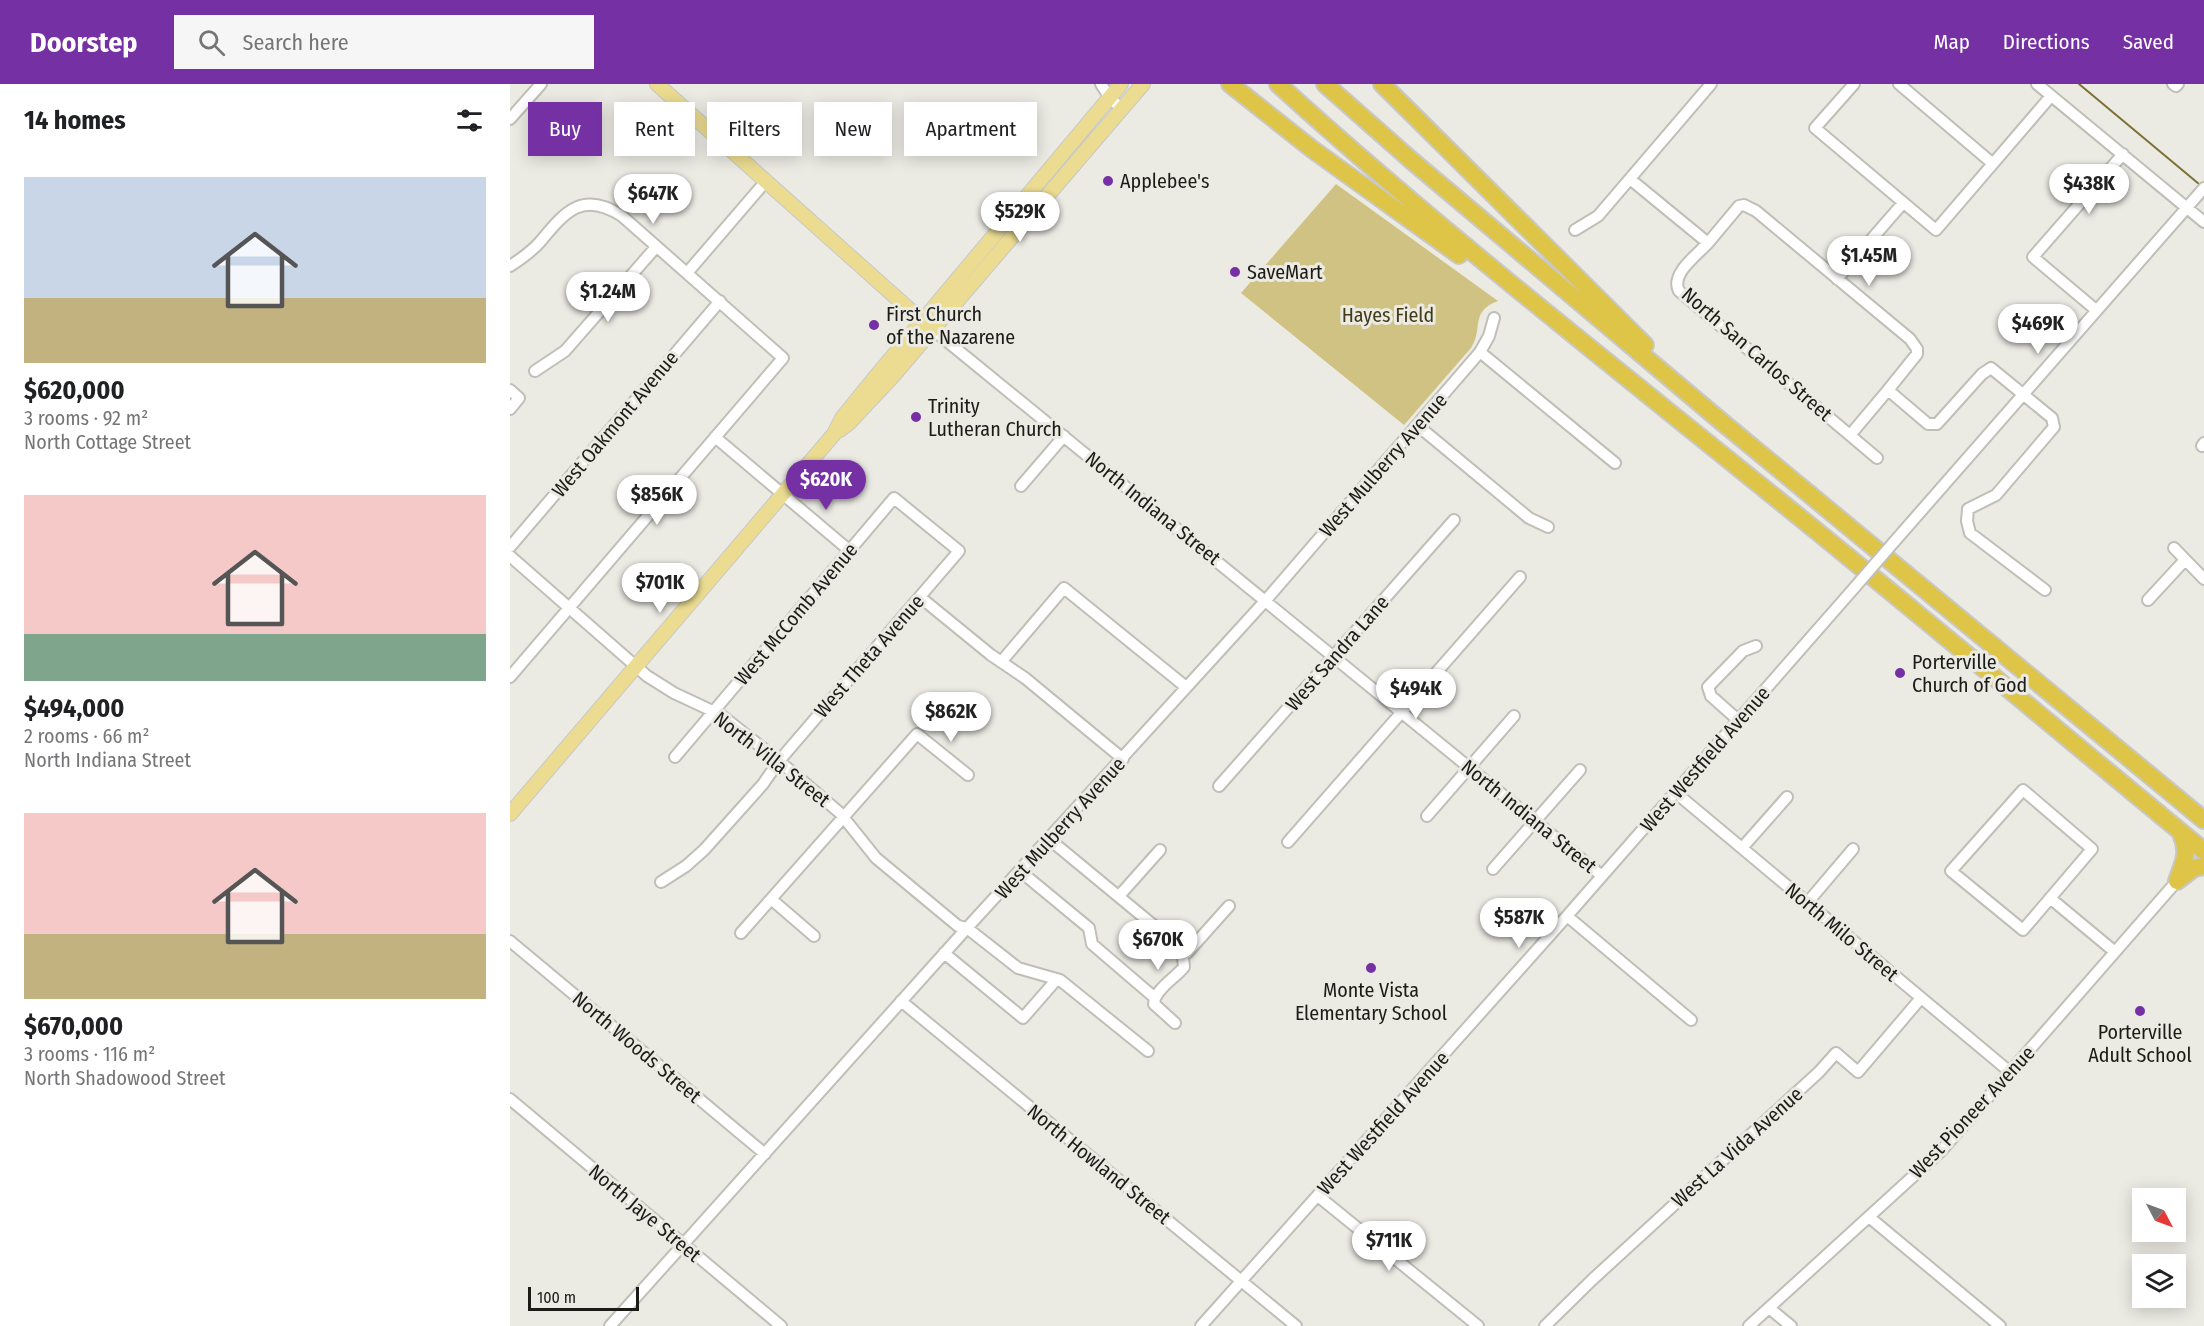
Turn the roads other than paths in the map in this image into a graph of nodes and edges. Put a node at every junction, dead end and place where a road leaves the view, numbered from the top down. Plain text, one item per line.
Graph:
1 (541, 84) edge
2 (657, 84) edge
3 (1101, 84) edge
4 (1121, 84) edge
5 (1143, 84) edge
6 (1230, 84) edge
7 (1278, 84) edge
8 (1325, 84) edge
9 (1382, 84) edge
10 (1710, 84) edge
11 (1854, 84) edge
12 (1899, 84) edge
13 (2037, 84) edge
14 (2051, 96) junction
15 (1110, 98) junction
16 (1122, 110) junction
17 (510, 119) edge
18 (1089, 122) junction
19 (2123, 154) junction
20 (1992, 163) junction
21 (1630, 179) junction
22 (766, 181) junction
23 (2204, 188) edge
24 (1042, 202) junction
25 (1903, 202) junction
26 (2186, 208) junction
27 (1008, 220) junction
28 (2204, 222) edge
29 (1575, 230) dead end
30 (1708, 243) junction
31 (656, 247) junction
32 (510, 266) edge
33 (983, 270) junction
34 (687, 273) junction
35 (1838, 279) junction
36 (720, 301) junction
37 (2096, 310) junction
38 (1494, 318) dead end
39 (927, 325) junction
40 (1480, 351) junction
41 (1613, 366) junction
42 (535, 371) dead end
43 (510, 390) edge
44 (1888, 390) junction
45 (2023, 393) junction
46 (510, 409) edge
47 (1722, 422) junction
48 (1417, 425) junction
49 (1851, 434) junction
50 (1064, 436) junction
51 (715, 437) junction
52 (1877, 458) dead end
53 (1615, 463) dead end
54 (1021, 486) dead end
55 (783, 494) junction
56 (1454, 520) dead end
57 (1548, 527) dead end
58 (510, 547) edge
59 (2174, 548) dead end
60 (850, 551) junction
61 (959, 551) joint
62 (510, 556) edge
63 (2186, 560) junction
64 (1520, 578) dead end
65 (2204, 579) edge
66 (2045, 590) dead end
67 (920, 597) junction
68 (1266, 600) junction
69 (2148, 600) dead end
70 (568, 608) junction
71 (1756, 646) dead end
72 (1335, 657) junction
73 (1001, 662) junction
74 (636, 667) junction
75 (510, 677) edge
76 (1186, 687) junction
77 (713, 711) junction
78 (1403, 713) junction
79 (1514, 716) dead end
80 (1738, 720) junction
81 (675, 757) dead end
82 (1123, 759) junction
83 (779, 761) junction
84 (1470, 768) junction
85 (1580, 770) dead end
86 (968, 775) dead end
87 (1219, 786) dead end
88 (1677, 790) junction
89 (1787, 797) dead end
90 (510, 814) edge
91 (1427, 816) dead end
92 (2201, 816) edge
93 (844, 817) junction
94 (1535, 821) junction
95 (2180, 831) junction
96 (1049, 839) junction
97 (1288, 842) dead end
98 (1742, 848) junction
99 (1853, 849) dead end
100 (1160, 850) dead end
101 (2204, 851) edge
102 (2204, 866) edge
103 (1493, 869) dead end
104 (1020, 871) junction
105 (1602, 876) junction
106 (2177, 881) junction
107 (661, 882) dead end
108 (1119, 896) junction
109 (2050, 898) junction
110 (771, 899) junction
111 (1808, 902) junction
112 (1229, 906) dead end
113 (1568, 916) junction
114 (967, 928) junction
115 (741, 933) dead end
116 (814, 936) dead end
117 (510, 941) edge
118 (1184, 951) junction
119 (2115, 952) junction
120 (944, 953) junction
121 (1057, 979) junction
122 (1155, 998) junction
123 (1921, 998) junction
124 (901, 1001) junction
125 (1691, 1020) dead end
126 (1175, 1023) dead end
127 (1148, 1051) dead end
128 (2010, 1072) junction
129 (510, 1100) edge
130 (765, 1154) junction
131 (1318, 1196) junction
132 (1869, 1216) junction
133 (684, 1245) junction
134 (1241, 1281) junction
135 (1769, 1308) junction
136 (610, 1326) edge
137 (781, 1326) edge
138 (1201, 1326) edge
139 (1296, 1326) edge
140 (1478, 1326) edge
141 (1545, 1326) edge
142 (1749, 1326) edge
143 (1791, 1326) edge
144 (2000, 1326) edge

1 - 17 street
2 - 22 main road, North Indiana Street
3 - 15 street
4 - 15 main road
5 - 16 main road
6 - 41 highway
7 - 41 highway
8 - 47 highway
9 - 47 highway
10 - 21 street
11 - 25 street
12 - 20 street
13 - 14 street
14 - 19 street
14 - 20 street
15 - 16 street
15 - 18 main road
16 - 24 main road
18 - 24 main road
18 - 27 main road
19 - 26 street
19 - 37 street
20 - 25 street
21 - 29 street
21 - 30 street
22 - 34 street
22 - 39 main road, North Indiana Street
23 - 26 street, West Westfield Avenue
24 - 33 main road
25 - 35 street
26 - 28 street
26 - 37 street, West Westfield Avenue
27 - 33 main road
27 - 39 main road
30 - 35 street
30 - 49 street, North San Carlos Street
31 - 32 street
31 - 34 street
31 - 42 street
33 - 39 main road
34 - 36 street
35 - 44 street, North San Carlos Street
36 - 51 street
36 - 58 street, West Oakmont Avenue
37 - 45 street, West Westfield Avenue
38 - 40 street, West Mulberry Avenue
39 - 50 street, North Indiana Street
39 - 55 main road
40 - 48 street, West Mulberry Avenue
40 - 53 street
41 - 95 highway
43 - 46 street
44 - 45 street
44 - 49 street, North San Carlos Street
45 - 66 street
45 - 80 street, West Westfield Avenue, bridge
47 - 92 highway
48 - 57 street
48 - 68 street, West Mulberry Avenue
49 - 52 street, North San Carlos Street
50 - 54 street
50 - 68 street, North Indiana Street
51 - 55 street
51 - 70 street
55 - 60 street
55 - 74 main road
56 - 72 street, West Sandra Lane
59 - 63 street
60 - 61 street, West McComb Avenue
60 - 77 street, West McComb Avenue
61 - 67 street, West Theta Avenue
62 - 70 street, North Villa Street
63 - 65 street
63 - 69 street
64 - 78 street
67 - 73 street
67 - 83 street, West Theta Avenue
68 - 72 street, North Indiana Street
68 - 76 street, West Mulberry Avenue
70 - 74 street, North Villa Street
70 - 75 street
71 - 80 street
72 - 78 street, North Indiana Street
72 - 87 street, West Sandra Lane
73 - 76 street
73 - 82 street
74 - 77 street, North Villa Street
74 - 90 main road
76 - 82 street, West Mulberry Avenue
77 - 81 street, West McComb Avenue
77 - 83 street, North Villa Street
78 - 84 street, North Indiana Street
78 - 97 street
79 - 84 street
80 - 88 street, West Westfield Avenue
82 - 96 street, West Mulberry Avenue
83 - 93 street, North Villa Street
83 - 107 street, West Theta Avenue
84 - 91 street
84 - 94 street, North Indiana Street
85 - 94 street
86 - 93 street
88 - 98 street, North Milo Street
88 - 105 street, West Westfield Avenue
89 - 98 street
93 - 110 street
93 - 114 street, North Villa Street
94 - 103 street
94 - 105 street, North Indiana Street
95 - 101 highway
95 - 106 highway
96 - 104 street, West Mulberry Avenue
96 - 108 street
98 - 111 street, North Milo Street
99 - 111 street
100 - 108 street
102 - 106 highway
104 - 114 street, West Mulberry Avenue
104 - 122 street
105 - 113 street, West Westfield Avenue
106 - 119 street, West Pioneer Avenue
108 - 118 street
109 - 109 street
109 - 119 street
110 - 115 street
110 - 116 street
111 - 123 street, North Milo Street
112 - 118 street
113 - 125 street
113 - 131 street, West Westfield Avenue
114 - 120 street, West Mulberry Avenue
114 - 121 street, North Villa Street
117 - 130 street, North Woods Street
118 - 122 street
119 - 128 street, West Pioneer Avenue
120 - 121 street
120 - 124 street, West Mulberry Avenue
121 - 127 street
122 - 126 street
123 - 128 street, North Milo Street
123 - 141 street, West La Vida Avenue
124 - 130 street, West Mulberry Avenue
124 - 134 street, North Howland Street
128 - 132 street, West Pioneer Avenue
129 - 133 street, North Jaye Street
130 - 133 street, West Mulberry Avenue
131 - 134 street, West Westfield Avenue
131 - 140 street
132 - 135 street, West Pioneer Avenue
132 - 144 street
133 - 136 street, West Mulberry Avenue
133 - 137 street, North Jaye Street
134 - 138 street, West Westfield Avenue
134 - 139 street, North Howland Street
135 - 142 street, West Pioneer Avenue
135 - 143 street

